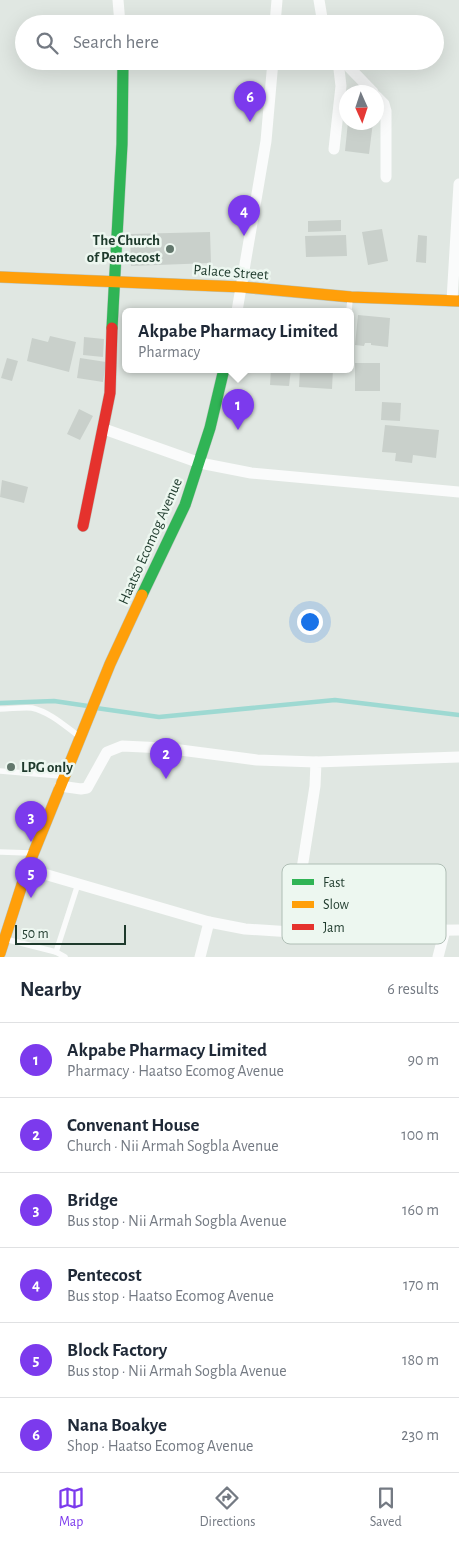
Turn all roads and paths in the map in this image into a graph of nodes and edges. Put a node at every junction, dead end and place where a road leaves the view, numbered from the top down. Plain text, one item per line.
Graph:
1 (118, 0) edge
2 (277, 0) edge
3 (319, 0) edge
4 (119, 15) edge
5 (276, 15) edge
6 (322, 15) edge
7 (123, 70) edge
8 (272, 70) edge
9 (339, 70) edge
10 (352, 70) edge
11 (366, 85) edge
12 (384, 104) edge
13 (334, 149) dead end
14 (386, 177) dead end
15 (459, 184) edge
16 (0, 277) edge
17 (115, 281) junction
18 (242, 287) junction
19 (351, 297) junction
20 (455, 301) edge
21 (238, 308) edge
22 (349, 308) edge
23 (223, 373) edge
24 (104, 429) junction
25 (200, 463) junction
26 (459, 492) edge
27 (83, 526) dead end
28 (0, 709) edge
29 (80, 737) junction
30 (459, 757) edge
31 (316, 762) junction
32 (0, 771) edge
33 (62, 781) junction
34 (0, 852) edge
35 (34, 853) junction
36 (303, 864) edge
37 (27, 869) junction
38 (78, 884) junction
39 (209, 922) junction
40 (446, 930) edge
41 (459, 930) edge
42 (282, 931) edge
43 (5, 939) junction
44 (441, 944) edge
45 (56, 952) junction
46 (0, 954) edge
47 (65, 957) edge
48 (200, 957) edge
49 (438, 957) edge

1 - 4 street
2 - 5 street
3 - 6 street
7 - 17 street
8 - 18 street
9 - 13 street
10 - 11 street
12 - 14 street
15 - 20 street
16 - 17 street, Palace Street
17 - 18 street, Palace Street
17 - 24 street
18 - 19 street, Palace Street
18 - 21 street
19 - 20 street, Palace Street
19 - 22 lane
23 - 25 street, Haatso Ecomog Avenue
24 - 25 street
24 - 27 street
25 - 26 street
25 - 29 street, Haatso Ecomog Avenue
28 - 29 lane
29 - 33 street, Haatso Ecomog Avenue
30 - 31 street
31 - 33 street
31 - 36 street
32 - 33 lane
33 - 35 street, Haatso Ecomog Avenue
34 - 35 lane
35 - 37 street, Haatso Ecomog Avenue
37 - 38 street
37 - 43 street, Haatso Ecomog Avenue
38 - 39 street
38 - 45 lane
39 - 42 street
39 - 48 street
40 - 41 street
43 - 45 lane
43 - 46 street, Haatso Ecomog Avenue
44 - 49 street
45 - 47 lane

